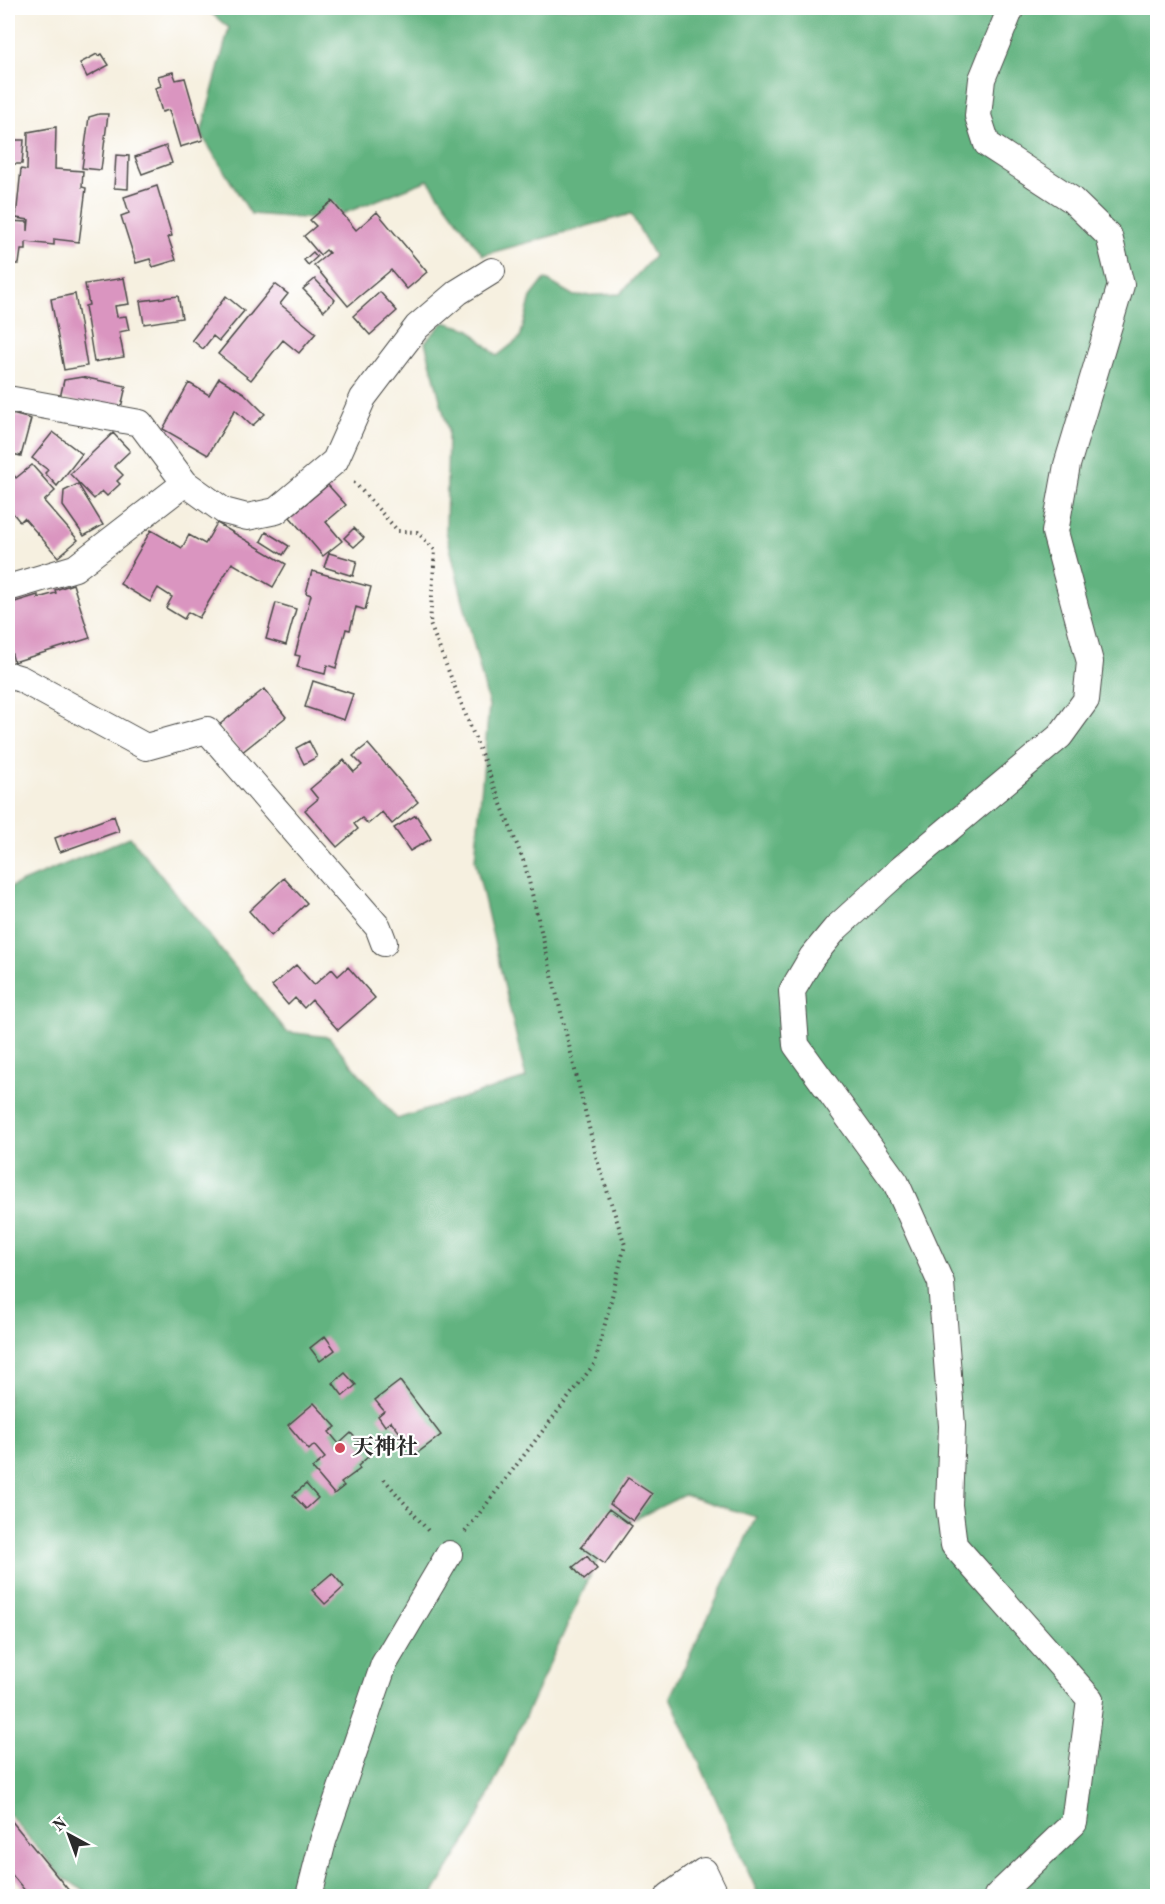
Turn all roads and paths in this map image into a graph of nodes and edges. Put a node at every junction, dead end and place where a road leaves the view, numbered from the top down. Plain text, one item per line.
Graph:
1 (1011, 8) edge
2 (492, 271) dead end
3 (8, 399) edge
4 (335, 461) junction
5 (185, 483) junction
6 (8, 588) edge
7 (8, 675) edge
8 (384, 944) dead end
9 (384, 1479) dead end
10 (449, 1554) junction
11 (309, 1896) edge
12 (669, 1896) edge
13 (716, 1896) edge
14 (997, 1896) edge

1 - 14 street
2 - 4 street
3 - 5 street
4 - 5 street
4 - 10 path
5 - 6 street
7 - 8 street
9 - 10 path
10 - 11 street
12 - 13 street

